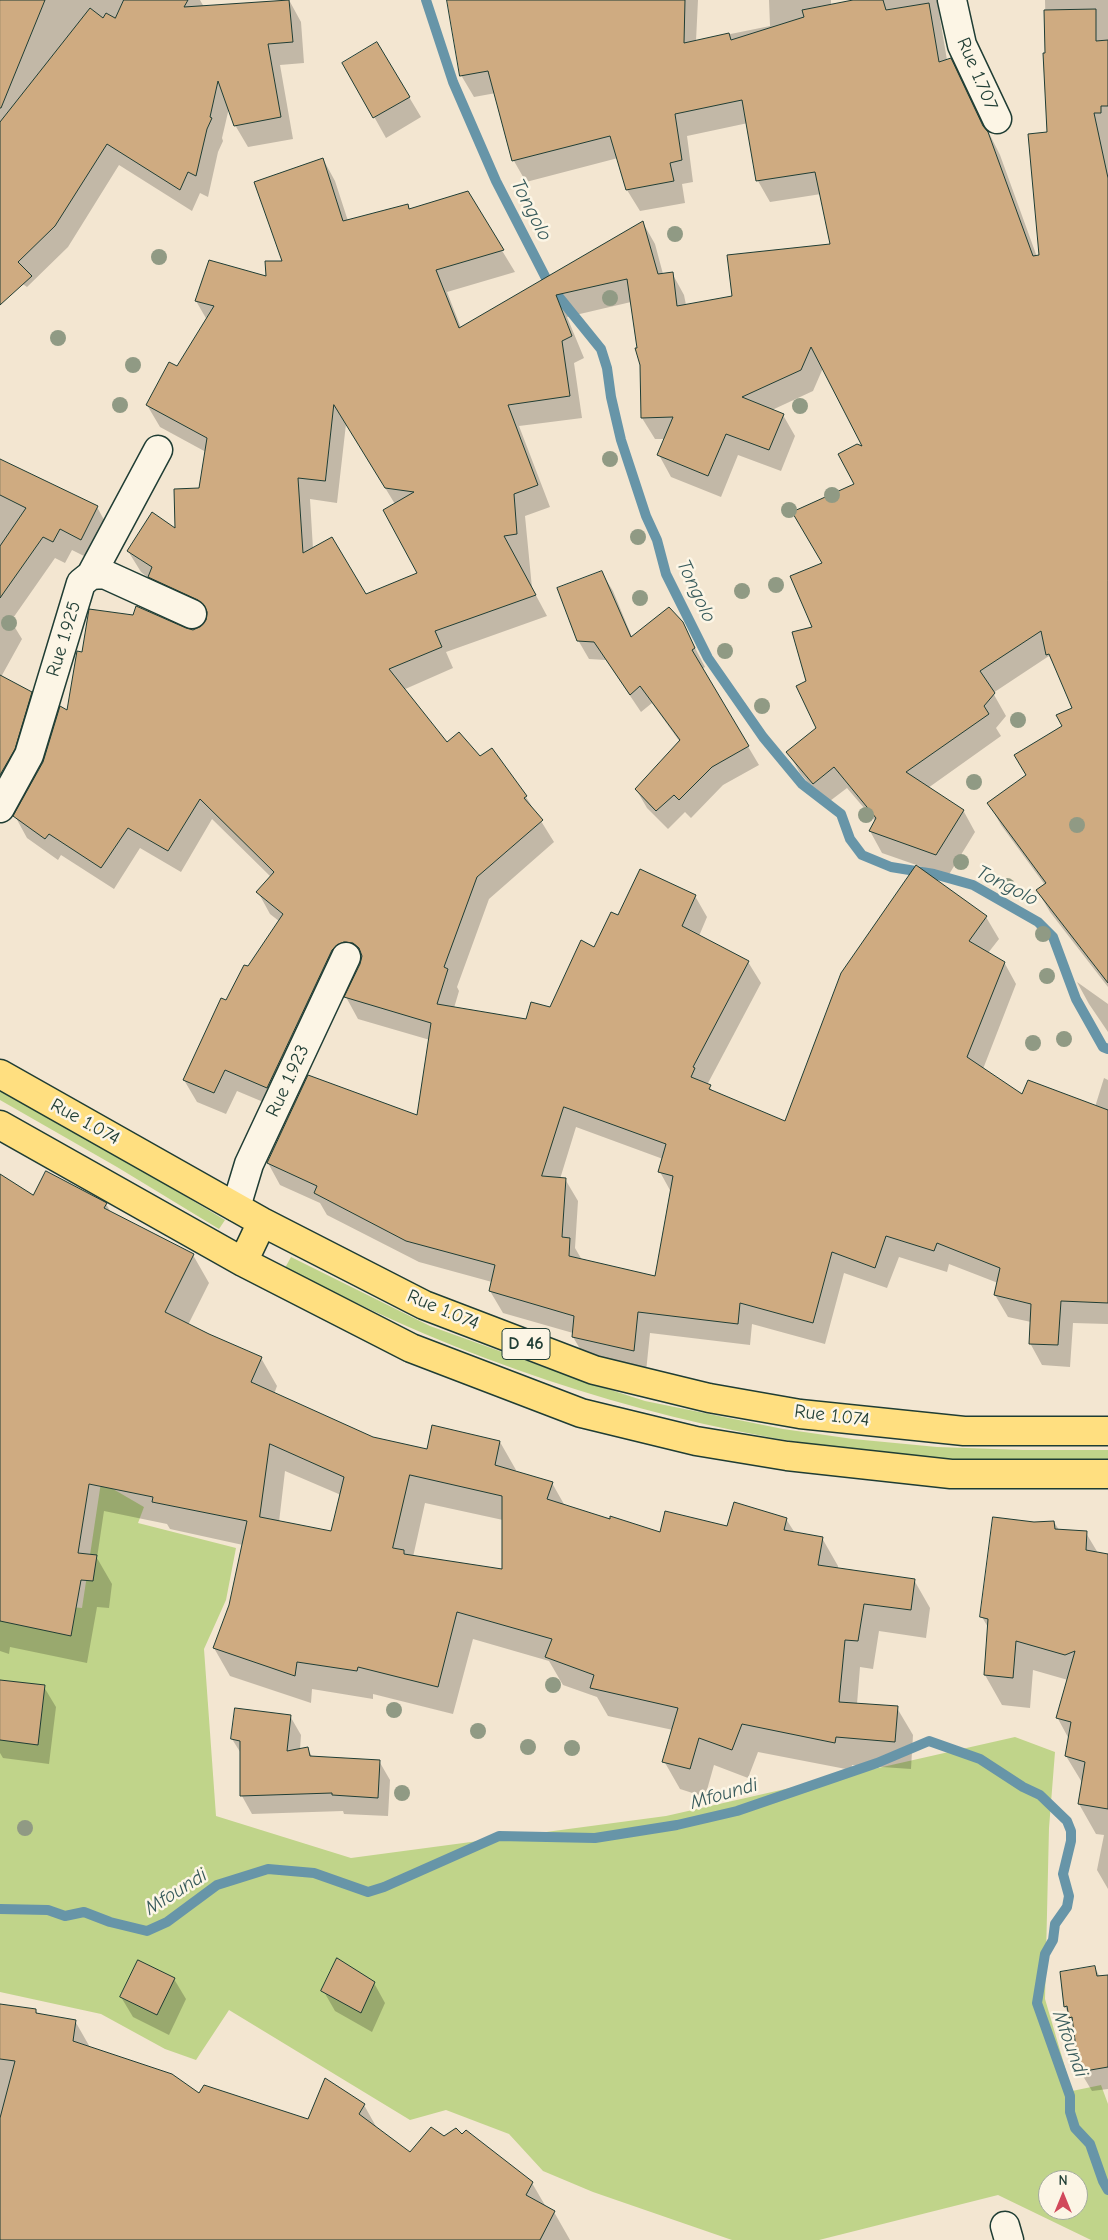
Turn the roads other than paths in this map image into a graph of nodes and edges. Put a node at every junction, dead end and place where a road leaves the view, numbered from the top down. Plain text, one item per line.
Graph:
1 (952, 0) edge
2 (997, 119) dead end
3 (158, 450) dead end
4 (92, 575) junction
5 (192, 614) dead end
6 (0, 808) edge
7 (346, 957) dead end
8 (0, 1074) edge
9 (0, 1124) edge
10 (236, 1207) junction
11 (262, 1222) junction
12 (243, 1262) junction
13 (1108, 1431) edge
14 (1108, 1474) edge

1 - 2 street, Rue 1.707
3 - 4 street, Rue 1.925
4 - 5 street
4 - 6 street, Rue 1.925
7 - 10 street, Rue 1.923
8 - 10 main road, Rue 1.074 / D 46
9 - 12 main road, D 46
10 - 11 main road, Rue 1.074 / D 46
11 - 12 main road
11 - 13 main road, Rue 1.074 / D 46
12 - 14 main road, D 46

